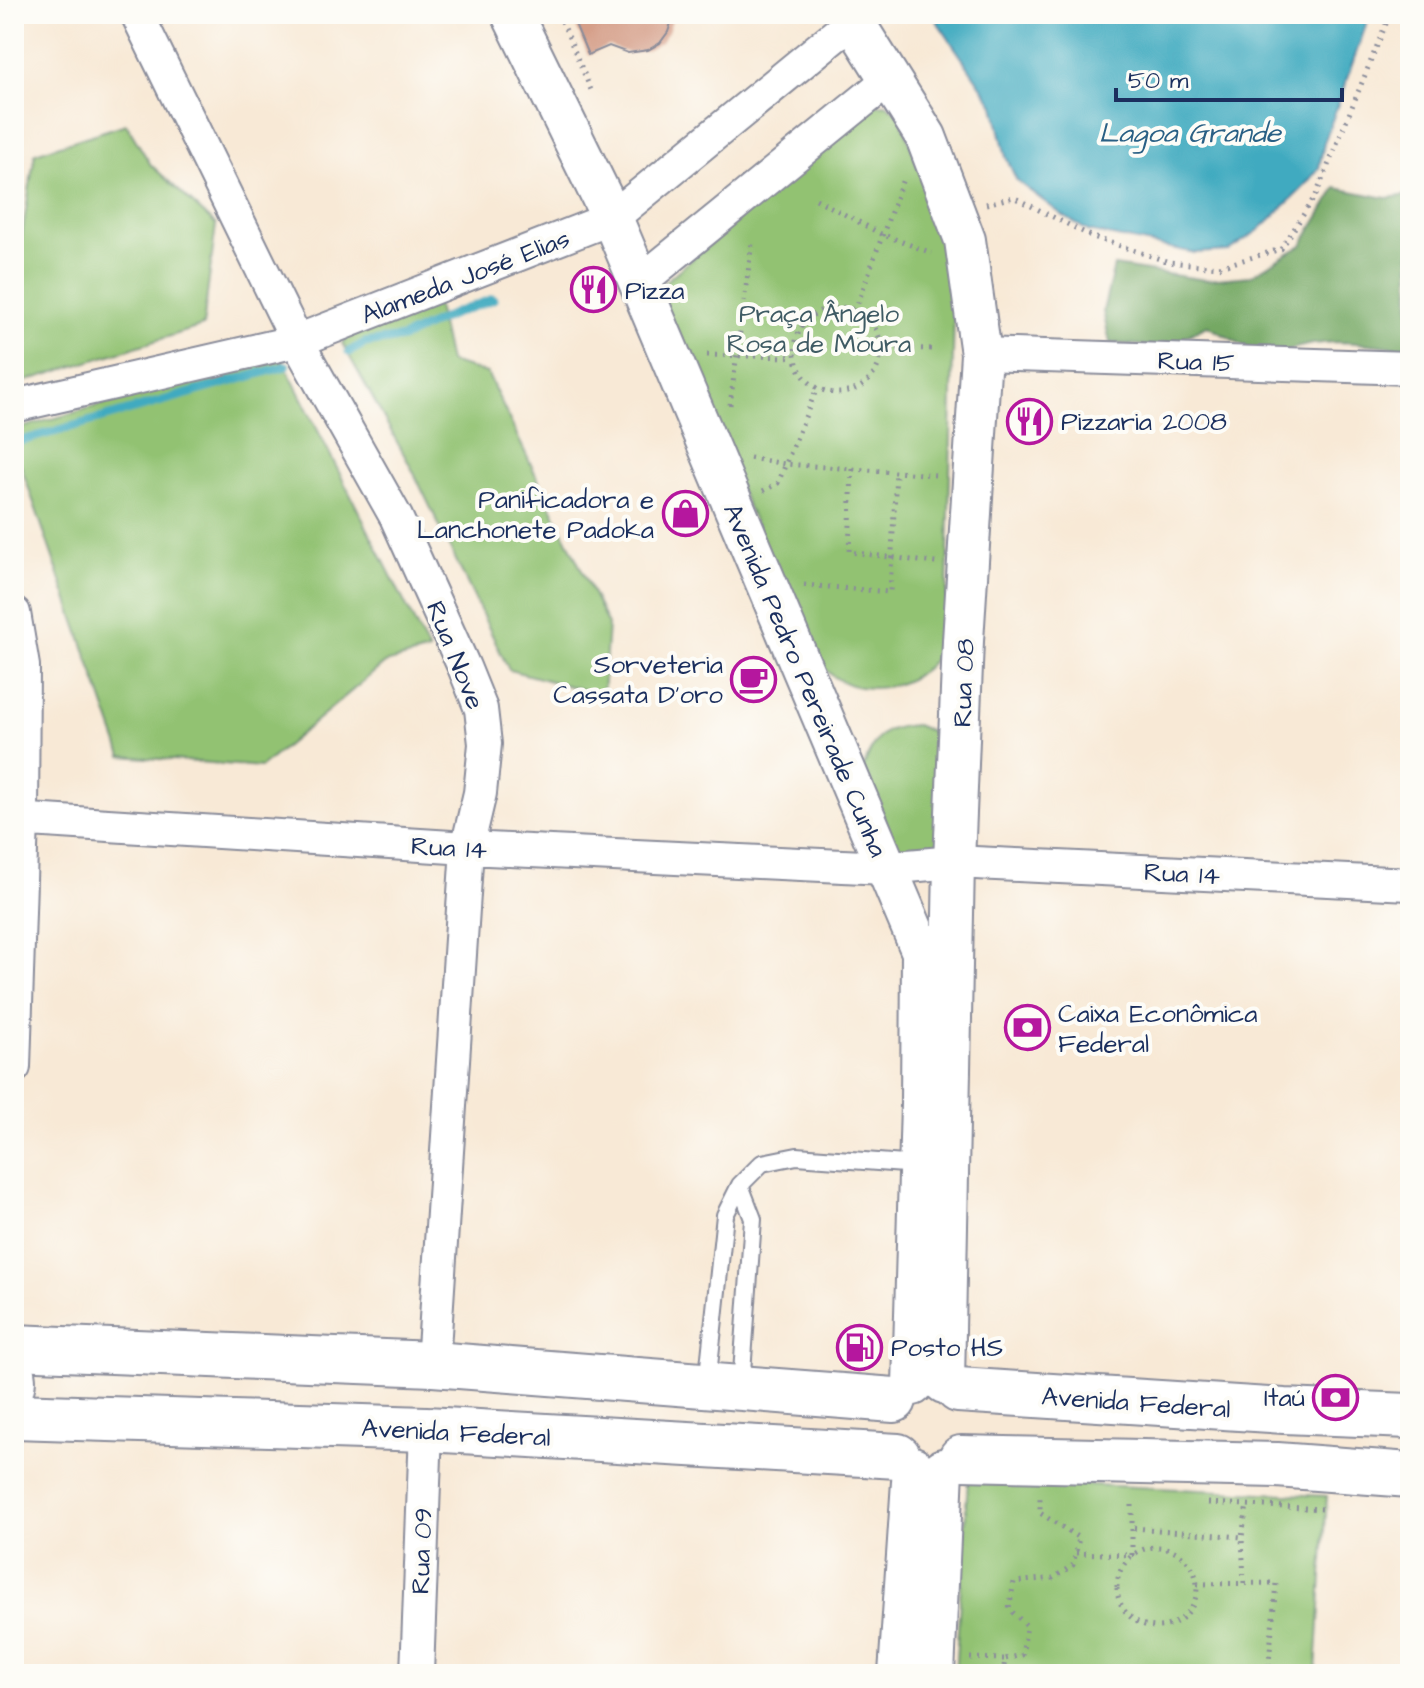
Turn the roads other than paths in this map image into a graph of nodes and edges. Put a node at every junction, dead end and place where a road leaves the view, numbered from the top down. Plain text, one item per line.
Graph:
1 (137, 14) edge
2 (512, 14) edge
3 (852, 17) edge
4 (891, 78) junction
5 (612, 218) junction
6 (640, 282) junction
7 (297, 341) junction
8 (981, 354) junction
9 (1410, 368) edge
10 (14, 406) edge
11 (14, 613) edge
12 (18, 819) edge
13 (467, 848) junction
14 (954, 862) junction
15 (885, 868) junction
16 (1410, 884) edge
17 (14, 1067) edge
18 (919, 1165) junction
19 (740, 1185) junction
20 (14, 1347) edge
21 (14, 1360) edge
22 (433, 1364) junction
23 (724, 1388) junction
24 (927, 1389) junction
25 (14, 1396) edge
26 (14, 1416) edge
27 (1410, 1416) edge
28 (426, 1429) junction
29 (929, 1463) junction
30 (1410, 1475) edge
31 (949, 1670) edge
32 (417, 1674) edge
33 (899, 1674) edge

1 - 7 street, Rua Nove
2 - 5 street, Avenida Pedro Pereirade Cunha
3 - 4 street, Rua 08
3 - 5 street, Alameda José Elias
4 - 6 street
4 - 8 street, Rua 08
5 - 6 street, Avenida Pedro Pereirade Cunha
5 - 7 street, Alameda José Elias
6 - 15 street, Avenida Pedro Pereirade Cunha
7 - 10 street, Alameda José Elias
7 - 13 street, Rua Nove
8 - 9 street, Rua 15
8 - 14 street, Rua 08
11 - 12 street
12 - 13 street, Rua 14
12 - 17 street
13 - 15 street, Rua 14
13 - 22 street, Rua Nove
14 - 15 street, Rua 14
14 - 16 street, Rua 14
14 - 24 street, Rua 08
15 - 18 street, Avenida Pedro Pereirade Cunha
18 - 19 lane
18 - 24 street, Avenida Pedro Pereirade Cunha
19 - 23 lane
19 - 23 lane
20 - 22 main road, Avenida Federal
21 - 25 street
22 - 23 main road, Avenida Federal
23 - 24 main road, Avenida Federal
24 - 27 main road, Avenida Federal
24 - 29 main road
24 - 29 main road
26 - 28 main road, Avenida Federal
28 - 29 main road, Avenida Federal
28 - 32 street, Rua 09
29 - 30 main road, Avenida Federal
29 - 31 street
29 - 33 street

